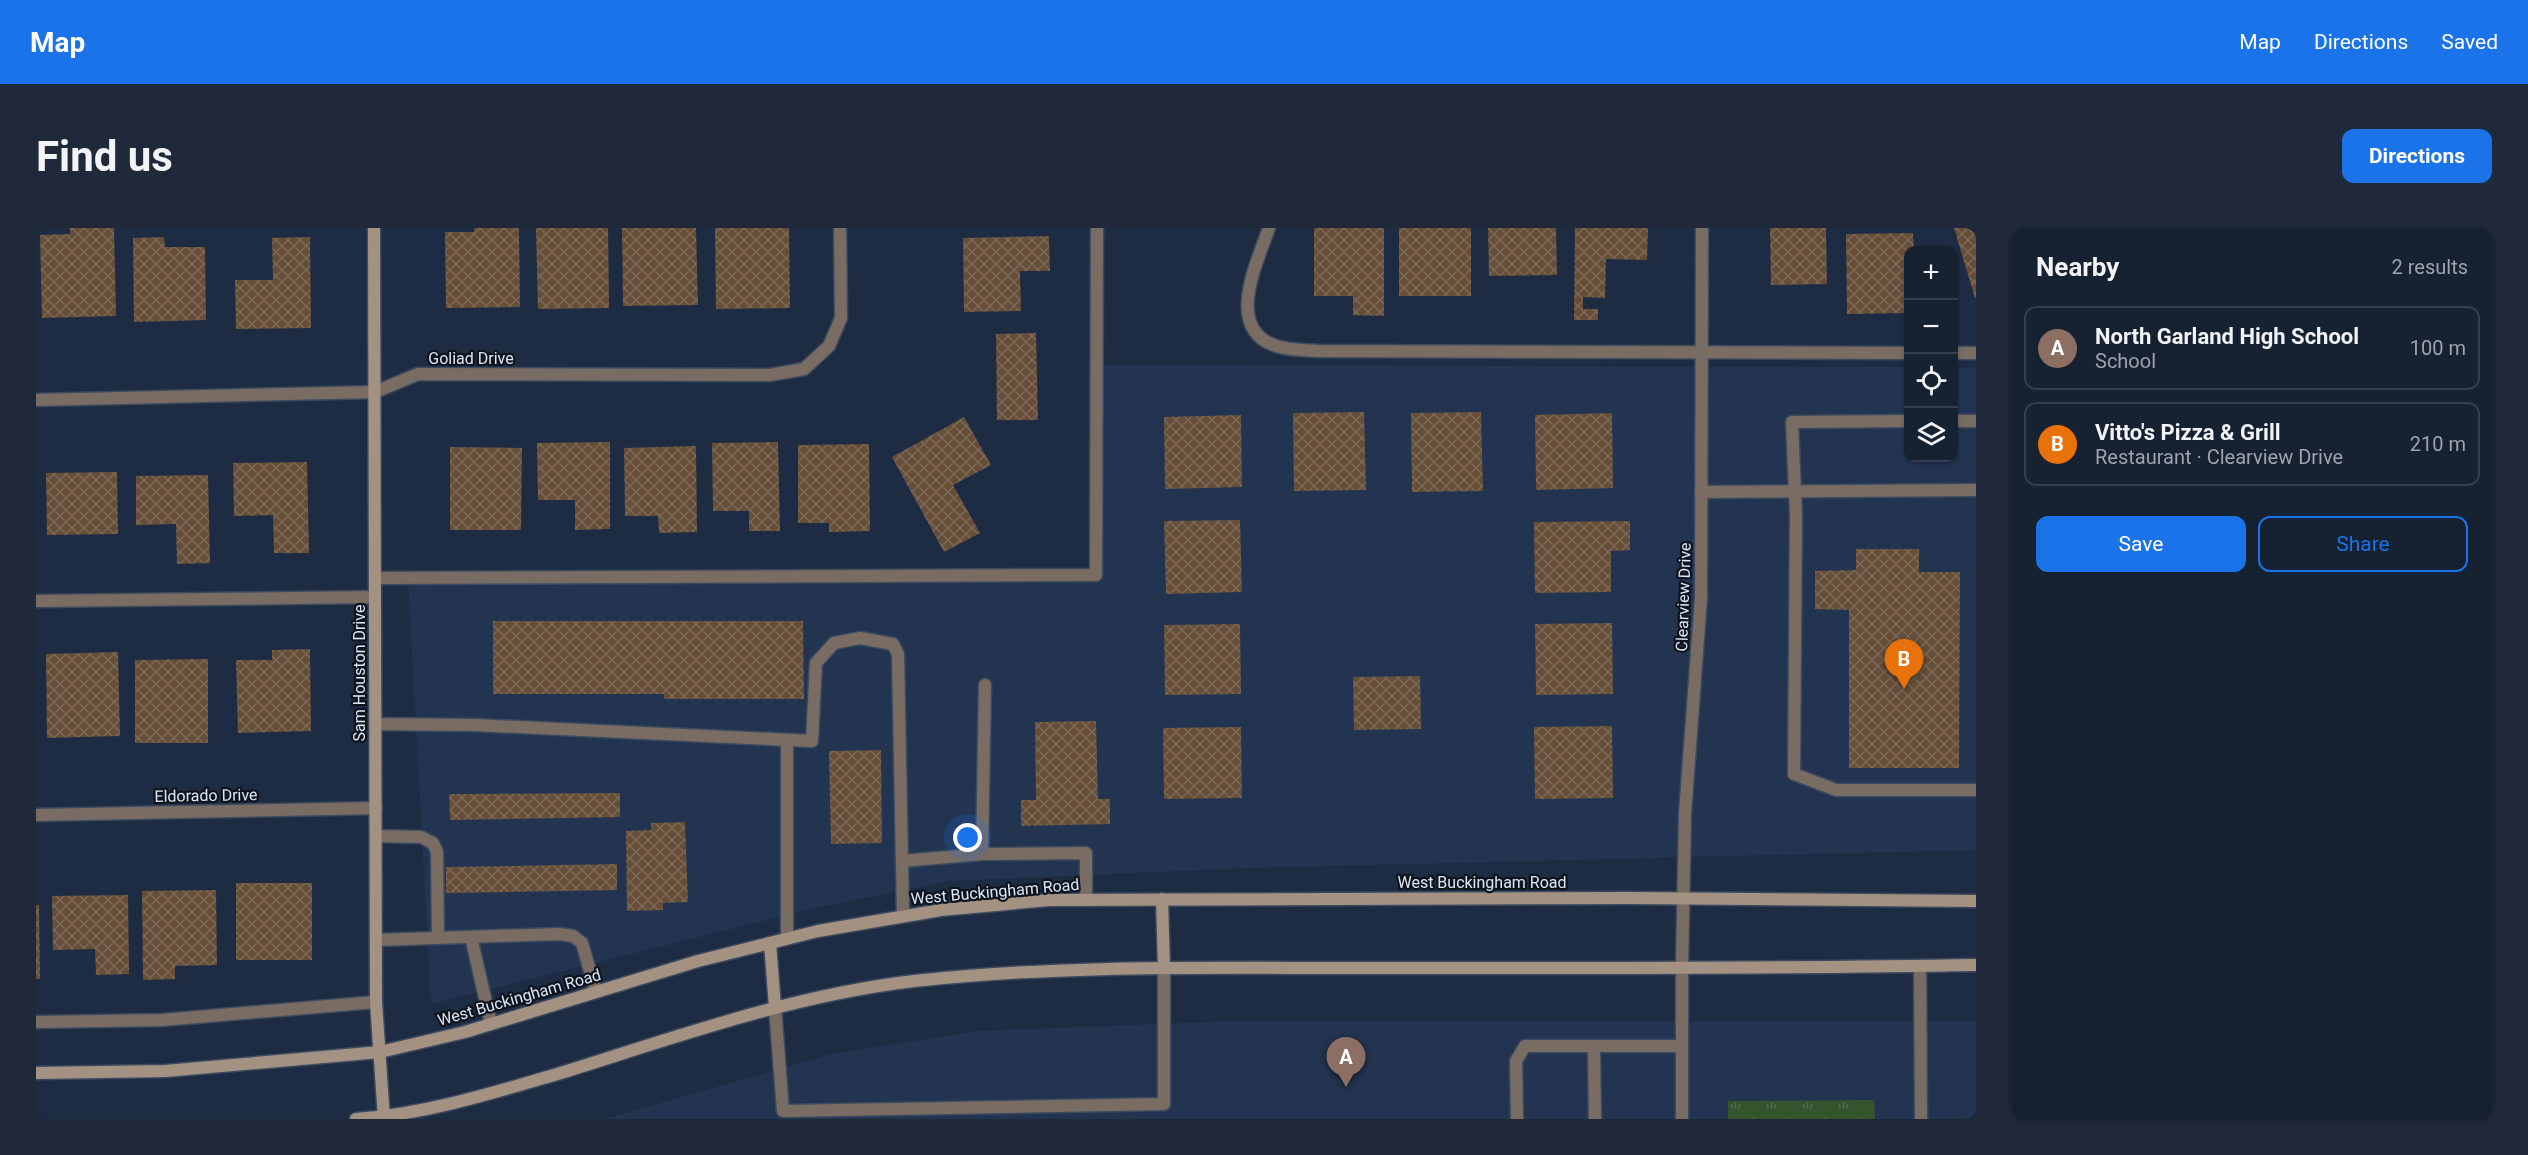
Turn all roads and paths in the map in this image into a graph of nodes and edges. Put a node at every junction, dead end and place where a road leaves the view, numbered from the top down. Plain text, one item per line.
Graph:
1 (374, 228) edge
2 (840, 228) edge
3 (1096, 228) edge
4 (1269, 228) edge
5 (1702, 228) edge
6 (1976, 352) edge
7 (1702, 353) junction
8 (1904, 353) edge
9 (1958, 353) edge
10 (375, 392) junction
11 (36, 400) edge
12 (1904, 421) edge
13 (1958, 421) edge
14 (1976, 421) edge
15 (1976, 490) edge
16 (1794, 491) junction
17 (1701, 492) junction
18 (375, 578) junction
19 (375, 597) junction
20 (36, 601) edge
21 (985, 684) dead end
22 (376, 724) junction
23 (787, 740) junction
24 (1976, 790) edge
25 (376, 808) junction
26 (36, 815) edge
27 (376, 836) junction
28 (982, 854) junction
29 (902, 861) junction
30 (1683, 898) junction
31 (1086, 899) junction
32 (1162, 899) junction
33 (1976, 901) edge
34 (903, 916) junction
35 (471, 937) junction
36 (438, 938) junction
37 (788, 938) junction
38 (376, 940) junction
39 (770, 943) junction
40 (1976, 965) edge
41 (1920, 966) junction
42 (1682, 967) junction
43 (1164, 968) junction
44 (596, 992) junction
45 (376, 1002) junction
46 (775, 1007) junction
47 (36, 1022) edge
48 (491, 1024) junction
49 (1594, 1046) junction
50 (1681, 1046) junction
51 (380, 1052) junction
52 (36, 1073) edge
53 (384, 1118) edge
54 (356, 1119) edge
55 (1517, 1119) edge
56 (1595, 1119) edge
57 (1682, 1119) edge
58 (1921, 1119) edge

1 - 10 main road, Sam Houston Drive
2 - 10 street, Goliad Drive
3 - 18 street
4 - 7 street
5 - 7 street, Clearview Drive
6 - 9 street
7 - 8 street
7 - 17 street, Clearview Drive
10 - 11 street, Goliad Drive
10 - 18 main road, Sam Houston Drive
12 - 16 street
13 - 14 street
15 - 16 street
16 - 17 street
16 - 24 street
17 - 30 street, Clearview Drive
18 - 19 main road, Sam Houston Drive
19 - 20 street
19 - 22 main road, Sam Houston Drive
21 - 28 street
22 - 23 street
22 - 25 main road, Sam Houston Drive
23 - 29 street
23 - 37 street
25 - 26 street, Eldorado Drive
25 - 27 main road, Sam Houston Drive
27 - 36 street
27 - 38 main road, Sam Houston Drive
28 - 29 street
28 - 31 street
29 - 34 street
30 - 32 main road, West Buckingham Road
30 - 33 main road, West Buckingham Road
30 - 42 street, Clearview Drive
31 - 32 main road, West Buckingham Road
31 - 34 main road, West Buckingham Road
32 - 43 main road
34 - 37 main road, West Buckingham Road
35 - 36 street
35 - 44 street
35 - 48 street
36 - 38 street
37 - 39 main road, West Buckingham Road
38 - 45 main road, Sam Houston Drive
39 - 44 main road, West Buckingham Road
39 - 46 main road
40 - 41 main road
41 - 42 main road
41 - 58 street
42 - 43 main road
42 - 50 street, Clearview Drive
43 - 46 main road
43 - 46 street
44 - 48 main road, West Buckingham Road
45 - 47 street
45 - 51 main road, Sam Houston Drive
46 - 53 main road
48 - 51 main road, West Buckingham Road
49 - 50 street
49 - 55 street
49 - 56 street
50 - 57 street, Clearview Drive
51 - 52 main road, West Buckingham Road
51 - 53 main road, Sam Houston Drive
53 - 54 main road

